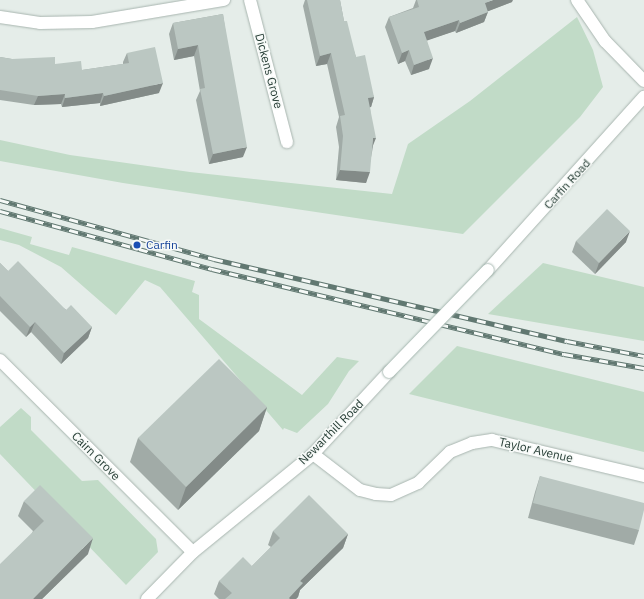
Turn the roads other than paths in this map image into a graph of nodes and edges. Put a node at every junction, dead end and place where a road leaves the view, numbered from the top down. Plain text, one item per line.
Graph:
1 (224, 0) edge
2 (250, 0) edge
3 (577, 0) edge
4 (0, 17) edge
5 (644, 81) edge
6 (644, 97) edge
7 (287, 142) dead end
8 (488, 270) joint
9 (0, 360) edge
10 (313, 454) junction
11 (644, 476) edge
12 (193, 552) junction
13 (146, 599) edge

1 - 4 street
2 - 7 street, Dickens Grove
3 - 5 street
6 - 8 street, Carfin Road
8 - 10 street, Newarthill Road, bridge
9 - 12 street, Cairn Grove
10 - 11 street, Taylor Avenue
10 - 12 street, Newarthill Road
12 - 13 street, Newarthill Road

